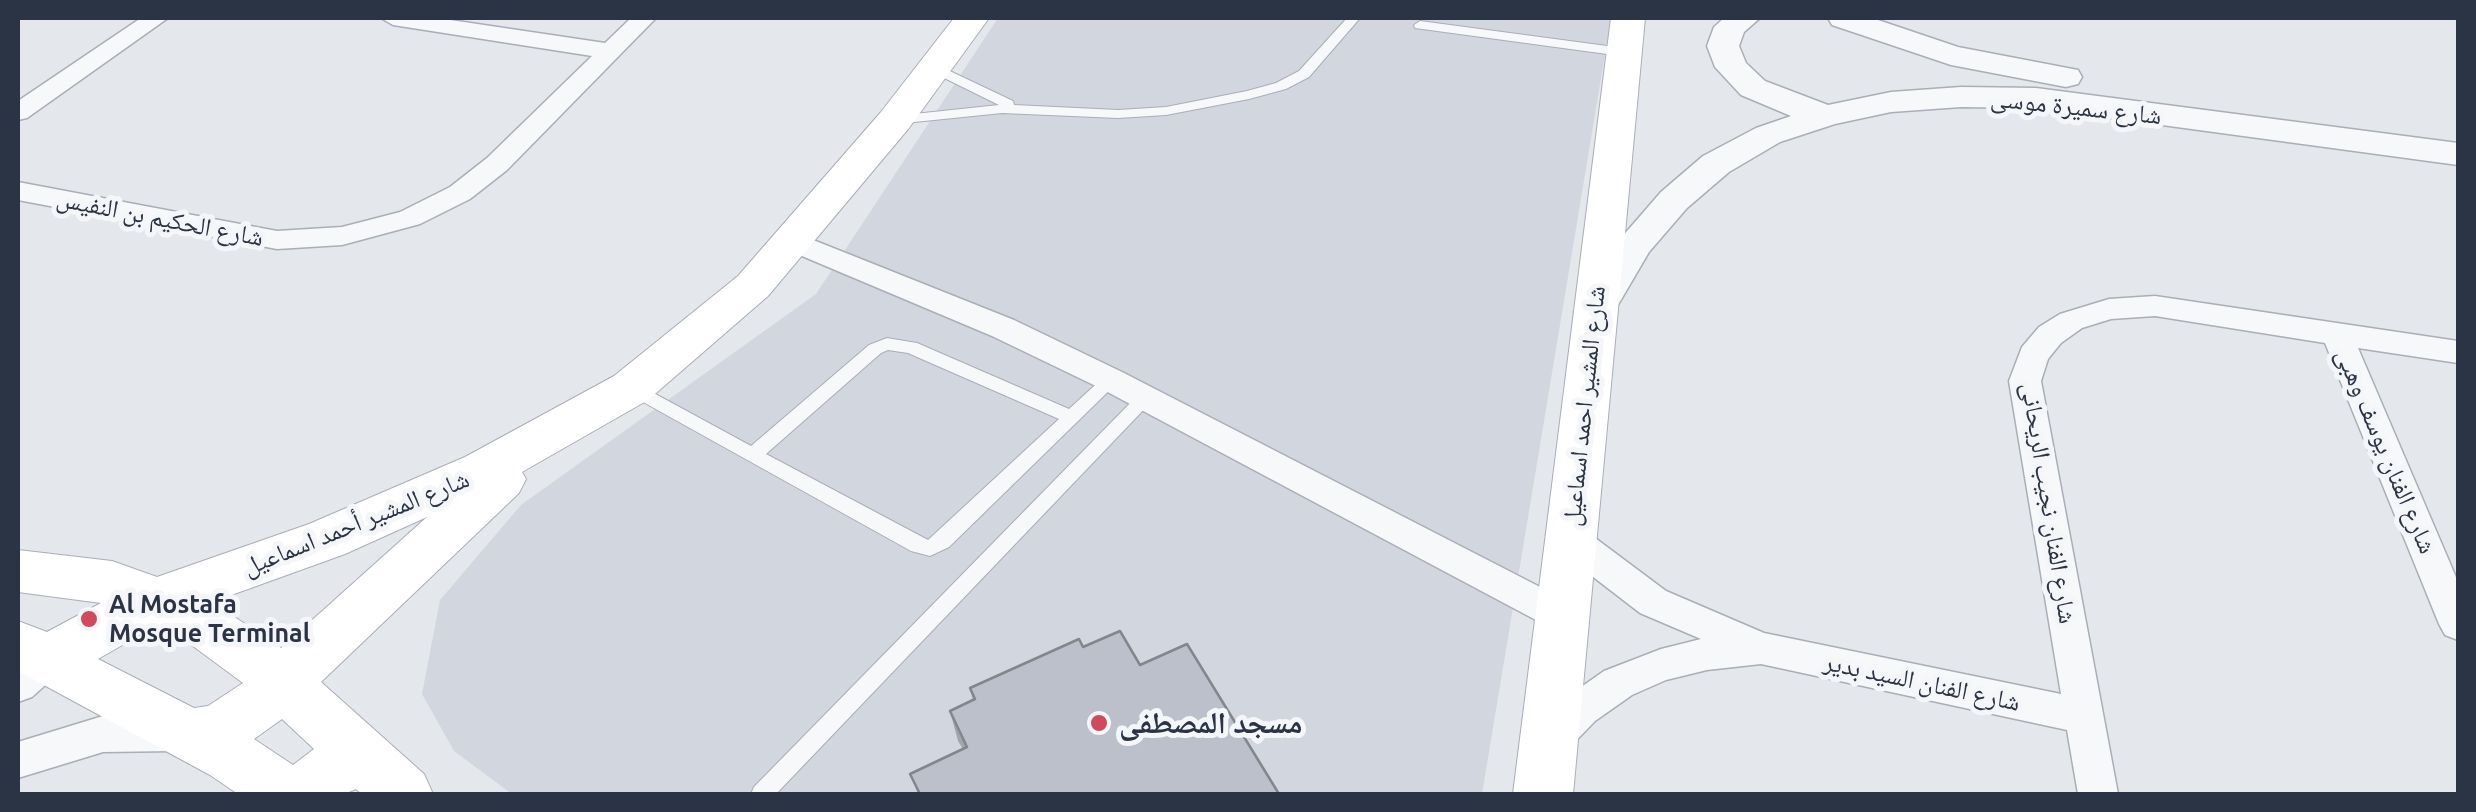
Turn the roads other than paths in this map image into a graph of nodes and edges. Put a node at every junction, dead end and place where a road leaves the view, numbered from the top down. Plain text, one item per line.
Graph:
1 (156, 18) edge
2 (393, 18) edge
3 (644, 18) edge
4 (972, 18) edge
5 (1354, 18) edge
6 (1745, 18) edge
7 (1843, 18) edge
8 (1420, 25) dead end
9 (1625, 35) edge
10 (610, 51) junction
11 (935, 68) junction
12 (1023, 109) junction
13 (18, 112) edge
14 (1827, 115) junction
15 (894, 120) junction
16 (2458, 128) edge
17 (2458, 154) edge
18 (18, 191) edge
19 (794, 241) junction
20 (1594, 312) junction
21 (2337, 334) junction
22 (2458, 352) edge
23 (1111, 380) junction
24 (631, 388) junction
25 (1146, 397) junction
26 (1072, 418) junction
27 (554, 434) junction
28 (754, 454) junction
29 (1570, 538) junction
30 (156, 598) junction
31 (1562, 616) junction
32 (24, 622) edge
33 (2458, 624) edge
34 (1760, 648) junction
35 (282, 682) junction
36 (2084, 716) junction
37 (191, 734) junction
38 (1548, 741) junction
39 (18, 760) edge
40 (384, 778) edge
41 (286, 794) edge
42 (306, 794) edge
43 (762, 794) edge
44 (1543, 794) edge
45 (2098, 794) edge

1 - 13 street
2 - 10 street
3 - 10 street, شارع الحكيم بن النفيس
4 - 11 main road
5 - 12 lane
6 - 14 street
7 - 16 street, شارع سميرة موسى
8 - 9 lane
9 - 20 main road, شارع المشير احمد اسماعيل
10 - 18 street, شارع الحكيم بن النفيس
11 - 12 lane
11 - 15 main road
12 - 15 lane
14 - 17 street, شارع سميرة موسى
14 - 20 street, شارع سميرة موسى
15 - 19 main road
19 - 23 street
19 - 24 main road, شارع المشير أحمد اسماعيل
20 - 29 main road, شارع المشير احمد اسماعيل
21 - 22 street, شارع الفنان نجيب الريحانى
21 - 33 street, شارع الفنان يوسف وهبى
21 - 36 street, شارع الفنان نجيب الريحانى
23 - 25 street
23 - 26 lane
24 - 27 main road, شارع المشير أحمد اسماعيل
24 - 28 lane
25 - 31 street
25 - 43 lane
26 - 28 lane
26 - 28 lane
27 - 30 main road, شارع المشير أحمد اسماعيل
27 - 35 main road, شارع المشير أحمد اسماعيل
29 - 31 main road, شارع المشير احمد اسماعيل
29 - 34 street, شارع الفنان السيد بدير
30 - 32 main road, شارع المشير أحمد اسماعيل
30 - 32 main road
30 - 35 main road
31 - 38 main road, شارع المشير احمد اسماعيل
32 - 37 main road
34 - 36 street, شارع الفنان السيد بدير
34 - 38 street, شارع الفنان السيد بدير
35 - 37 main road, شارع المشير أحمد اسماعيل
35 - 40 main road
36 - 45 street, شارع الفنان نجيب الريحانى
37 - 39 street
37 - 41 main road
38 - 44 main road, شارع المشير احمد اسماعيل
40 - 42 main road

